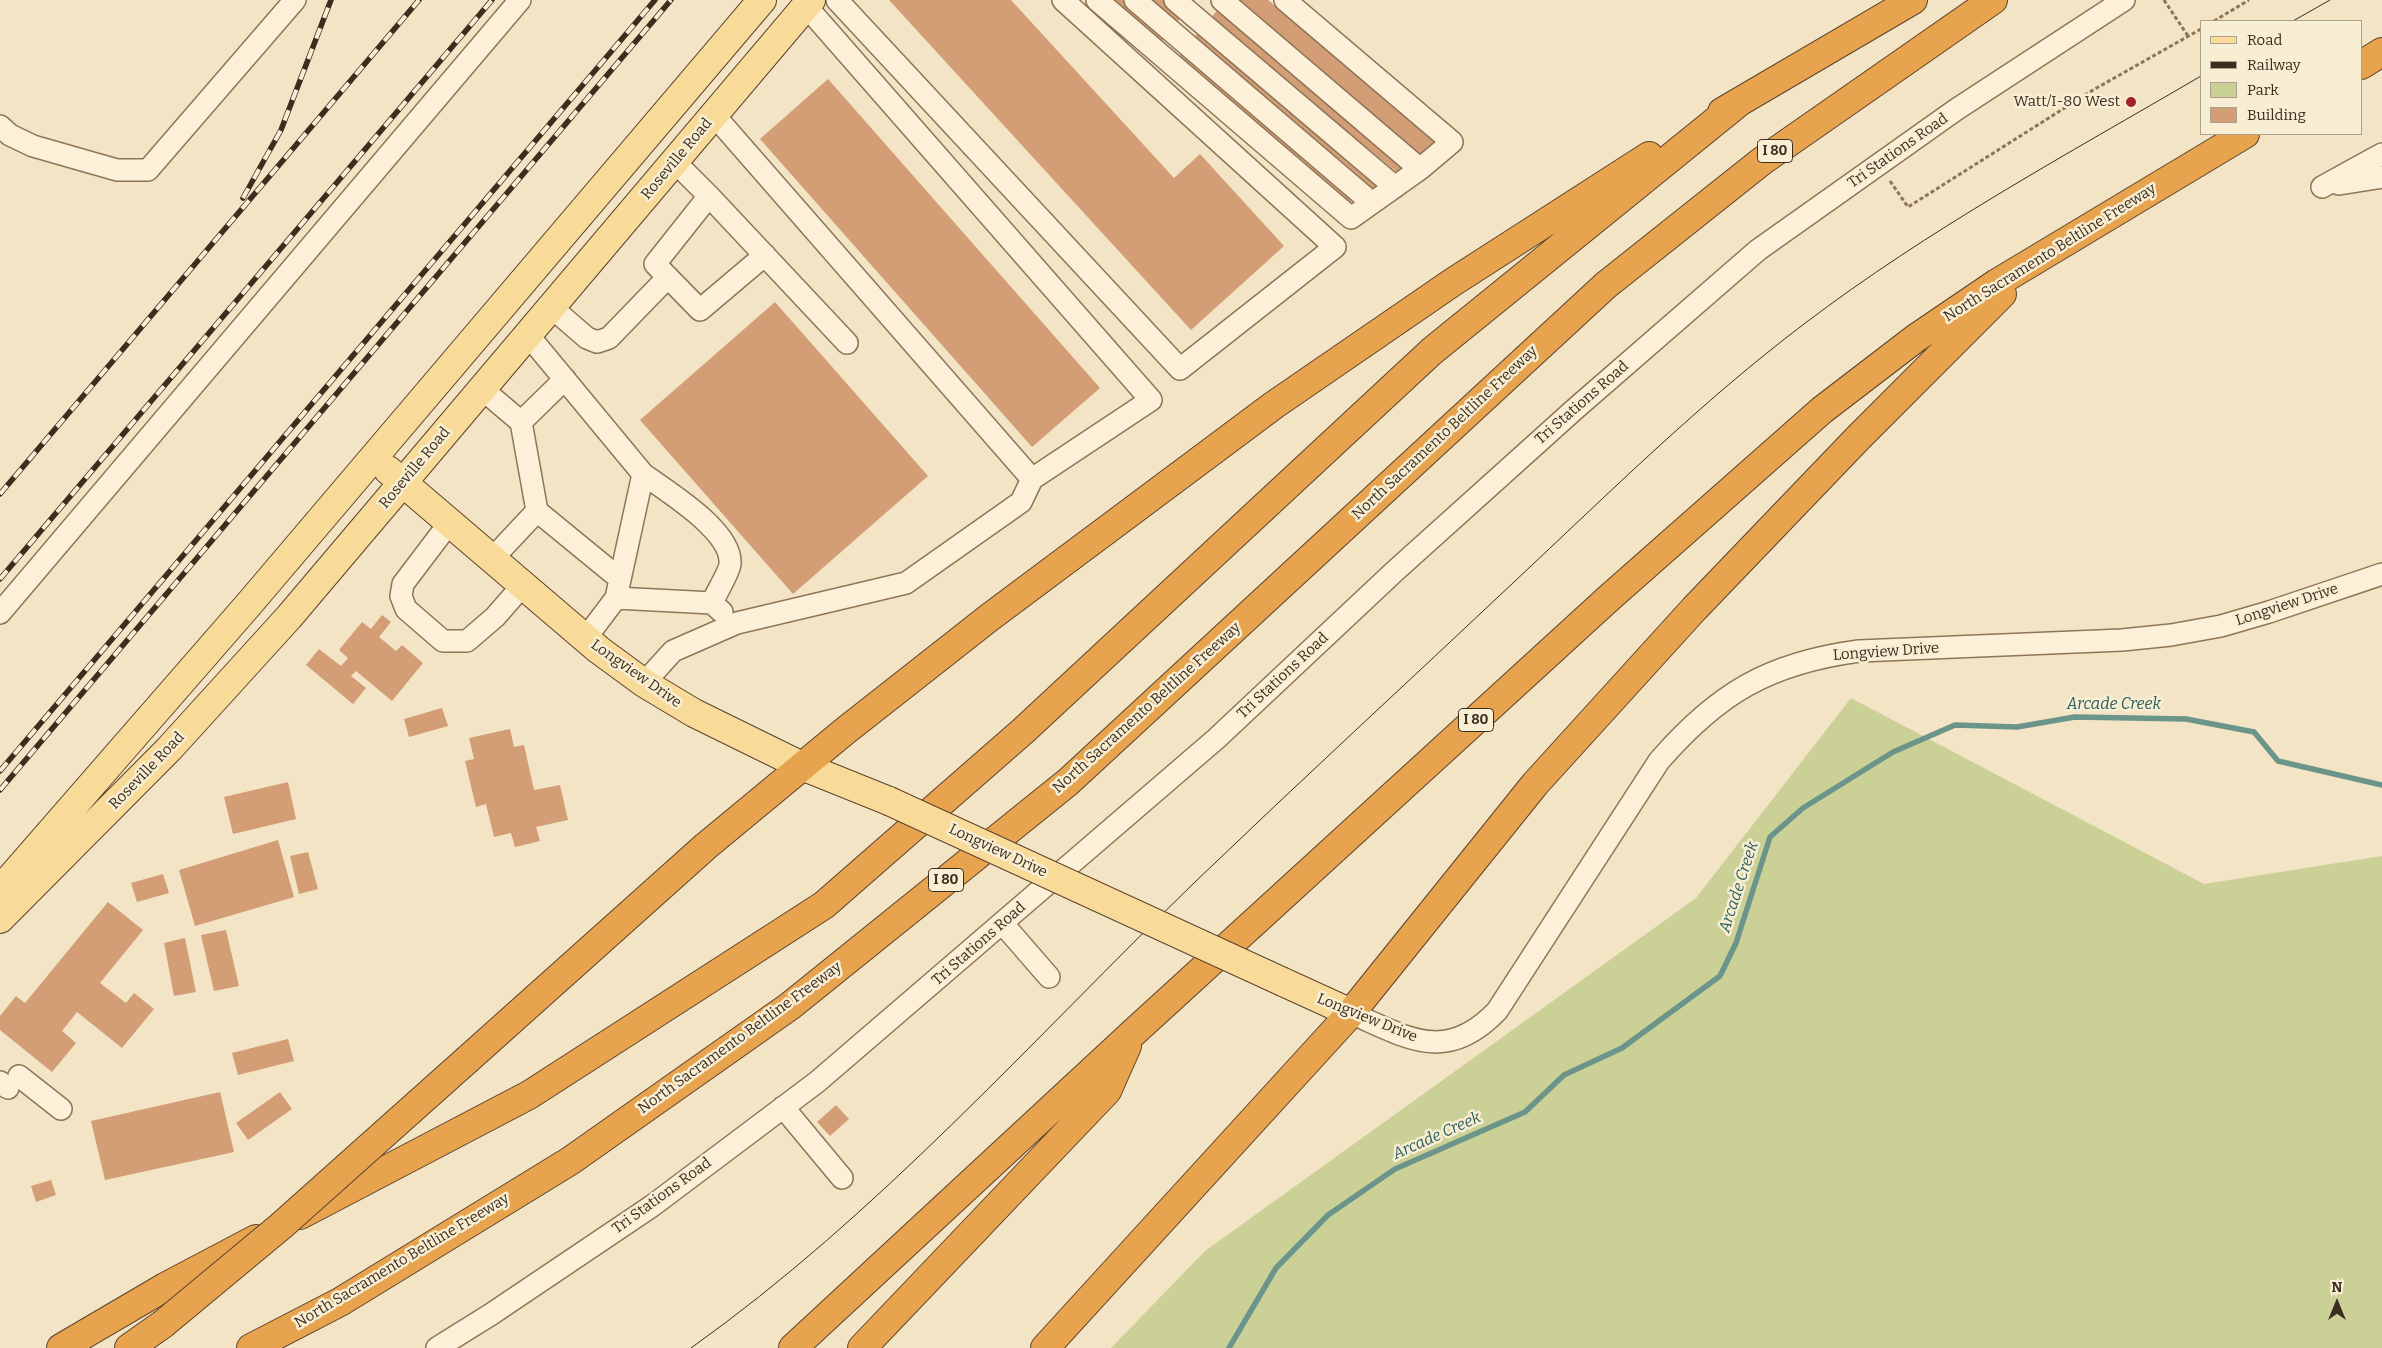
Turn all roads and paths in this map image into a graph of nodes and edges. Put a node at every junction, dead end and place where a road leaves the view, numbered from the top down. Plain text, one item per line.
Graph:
1 (295, 0) edge
2 (520, 0) edge
3 (762, 0) edge
4 (837, 0) edge
5 (1063, 0) edge
6 (1097, 0) edge
7 (1135, 0) edge
8 (1175, 0) edge
9 (1222, 0) edge
10 (1285, 0) edge
11 (1913, 0) edge
12 (1993, 0) edge
13 (2124, 0) edge
14 (2164, 0) edge
15 (2248, 0) edge
16 (808, 3) edge
17 (2216, 20) edge
18 (2200, 30) edge
19 (2188, 36) junction
20 (2382, 52) edge
21 (2362, 63) edge
22 (1738, 103) junction
23 (714, 115) junction
24 (0, 126) edge
25 (2243, 135) edge
26 (2382, 154) edge
27 (675, 162) junction
28 (1878, 165) junction
29 (1420, 169) junction
30 (2382, 177) edge
31 (1395, 187) junction
32 (710, 196) junction
33 (1372, 204) junction
34 (2045, 253) junction
35 (765, 255) junction
36 (668, 277) junction
37 (551, 307) junction
38 (528, 335) junction
39 (847, 343) dead end
40 (565, 378) junction
41 (482, 389) junction
42 (521, 422) junction
43 (374, 457) junction
44 (643, 474) junction
45 (1032, 479) junction
46 (402, 482) junction
47 (537, 511) junction
48 (450, 522) junction
49 (492, 559) junction
50 (2382, 574) edge
51 (523, 585) junction
52 (618, 588) junction
53 (712, 603) junction
54 (0, 613) edge
55 (737, 624) junction
56 (585, 639) junction
57 (644, 683) junction
58 (802, 766) junction
59 (0, 890) edge
60 (0, 919) edge
61 (1003, 924) junction
62 (1049, 977) dead end
63 (1351, 1013) junction
64 (1133, 1033) junction
65 (5, 1080) edge
66 (783, 1107) junction
67 (61, 1109) dead end
68 (842, 1178) dead end
69 (61, 1348) edge
70 (129, 1348) edge
71 (251, 1348) edge
72 (437, 1348) edge
73 (793, 1348) edge
74 (862, 1348) edge
75 (1045, 1348) edge

1 - 24 street
2 - 54 street
3 - 43 main road, Roseville Road
4 - 5 street
6 - 33 street
7 - 33 street
8 - 31 street
9 - 29 street
10 - 29 street
11 - 22 highway
12 - 71 highway, North Sacramento Beltline Freeway / I 80
13 - 28 street, Tri Stations Road
14 - 19 path
15 - 17 path
16 - 23 main road, Roseville Road
16 - 45 street
18 - 19 path
19 - 28 path
20 - 21 highway
22 - 58 highway
22 - 69 highway
23 - 27 main road, Roseville Road
23 - 45 street
25 - 34 highway, North Sacramento Beltline Freeway / I 80
26 - 30 street
27 - 32 street
27 - 37 main road, Roseville Road
28 - 61 street, Tri Stations Road
29 - 31 street
31 - 33 street
32 - 35 street
32 - 36 street
34 - 63 highway
34 - 64 highway, North Sacramento Beltline Freeway / I 80
35 - 36 street
35 - 39 street
36 - 37 street
37 - 38 main road, Roseville Road
38 - 40 street
38 - 41 main road, Roseville Road
40 - 42 street
40 - 44 street
41 - 42 street
41 - 46 main road, Roseville Road
42 - 47 street
43 - 46 main road, Longview Drive
43 - 59 main road, Roseville Road
44 - 52 street
44 - 53 street
45 - 55 street
46 - 48 main road, Longview Drive
46 - 60 main road, Roseville Road
47 - 49 street
47 - 52 street
48 - 49 main road, Longview Drive
48 - 51 street
49 - 51 main road, Longview Drive
50 - 63 street, Longview Drive
51 - 56 main road, Longview Drive
52 - 53 street
52 - 56 street
53 - 55 street
55 - 57 street
56 - 57 main road, Longview Drive
57 - 58 main road, Longview Drive
58 - 63 main road, Longview Drive, bridge
58 - 70 highway, bridge
61 - 62 street
61 - 66 street, Tri Stations Road
63 - 75 highway
64 - 73 highway, North Sacramento Beltline Freeway / I 80
64 - 74 highway
65 - 67 street
66 - 68 street
66 - 72 street, Tri Stations Road

